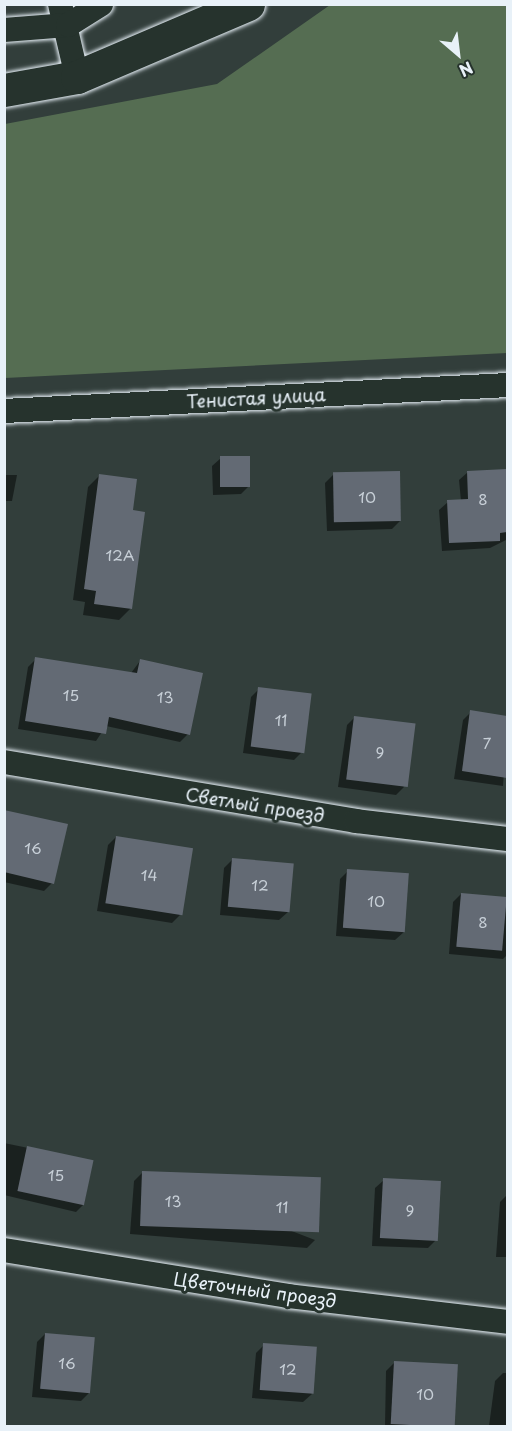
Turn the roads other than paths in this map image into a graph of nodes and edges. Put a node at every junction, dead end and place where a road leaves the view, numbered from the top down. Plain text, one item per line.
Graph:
1 (101, 4) edge
2 (248, 4) edge
3 (64, 15) edge
4 (4, 30) edge
5 (77, 77) junction
6 (4, 90) edge
7 (507, 385) edge
8 (4, 411) edge
9 (4, 762) edge
10 (507, 839) edge
11 (4, 1250) edge
12 (507, 1322) edge

1 - 3 street
2 - 5 street
3 - 4 street
3 - 5 street
5 - 6 street
7 - 8 street, Тенистая улица
9 - 10 street, Светлый проезд
11 - 12 street, Цветочный проезд

